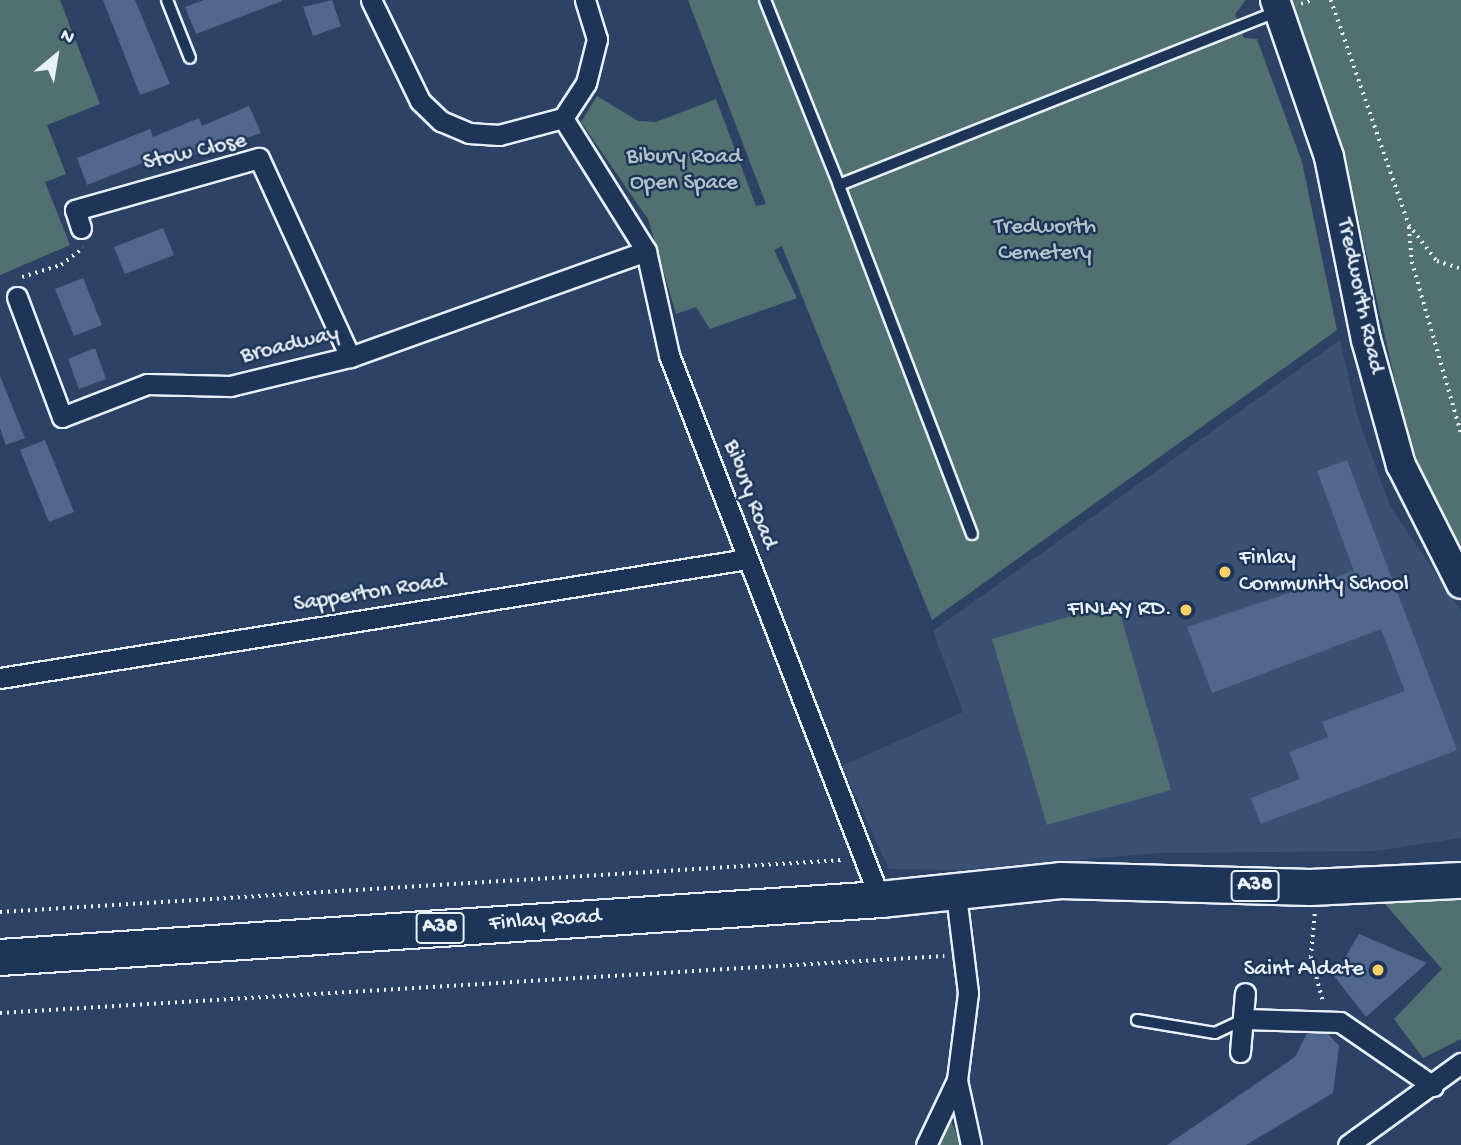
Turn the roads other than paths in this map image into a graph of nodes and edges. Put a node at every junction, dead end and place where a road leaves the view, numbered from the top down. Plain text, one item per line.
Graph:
1 (167, 0) edge
2 (372, 0) edge
3 (585, 0) edge
4 (765, 0) edge
5 (1277, 5) edge
6 (190, 58) dead end
7 (563, 118) junction
8 (839, 186) junction
9 (81, 228) road end
10 (646, 251) junction
11 (14, 289) road end
12 (349, 357) junction
13 (972, 534) dead end
14 (747, 559) junction
15 (1461, 584) edge
16 (0, 678) edge
17 (1461, 869) edge
18 (1423, 880) junction
19 (1461, 880) edge
20 (1086, 883) junction
21 (880, 899) junction
22 (957, 903) junction
23 (0, 957) edge
24 (1245, 993) dead end
25 (1245, 1019) junction
26 (1137, 1020) dead end
27 (1240, 1052) dead end
28 (1461, 1063) edge
29 (957, 1080) junction
30 (1433, 1086) junction
31 (926, 1145) edge
32 (971, 1145) edge
33 (1348, 1145) edge

1 - 6 lane
2 - 7 street
3 - 7 street
4 - 8 lane
5 - 8 lane
5 - 15 street, Tredworth Road
7 - 10 street, Bibury Road
8 - 13 lane
9 - 12 street, Stow Close
10 - 12 street, Broadway
10 - 14 street, Bibury Road
11 - 12 street, Broadway
14 - 16 street, Sapperton Road
14 - 21 street, Bibury Road
17 - 18 highway, A38
18 - 19 highway, A38
18 - 20 highway, A38
20 - 21 highway, A38
20 - 22 highway, A38
21 - 22 highway, A38
21 - 23 highway, Finlay Road / A38
22 - 29 street
24 - 25 street
25 - 26 lane
25 - 27 street
25 - 30 street
28 - 30 street
29 - 31 street
29 - 32 street
30 - 33 street

